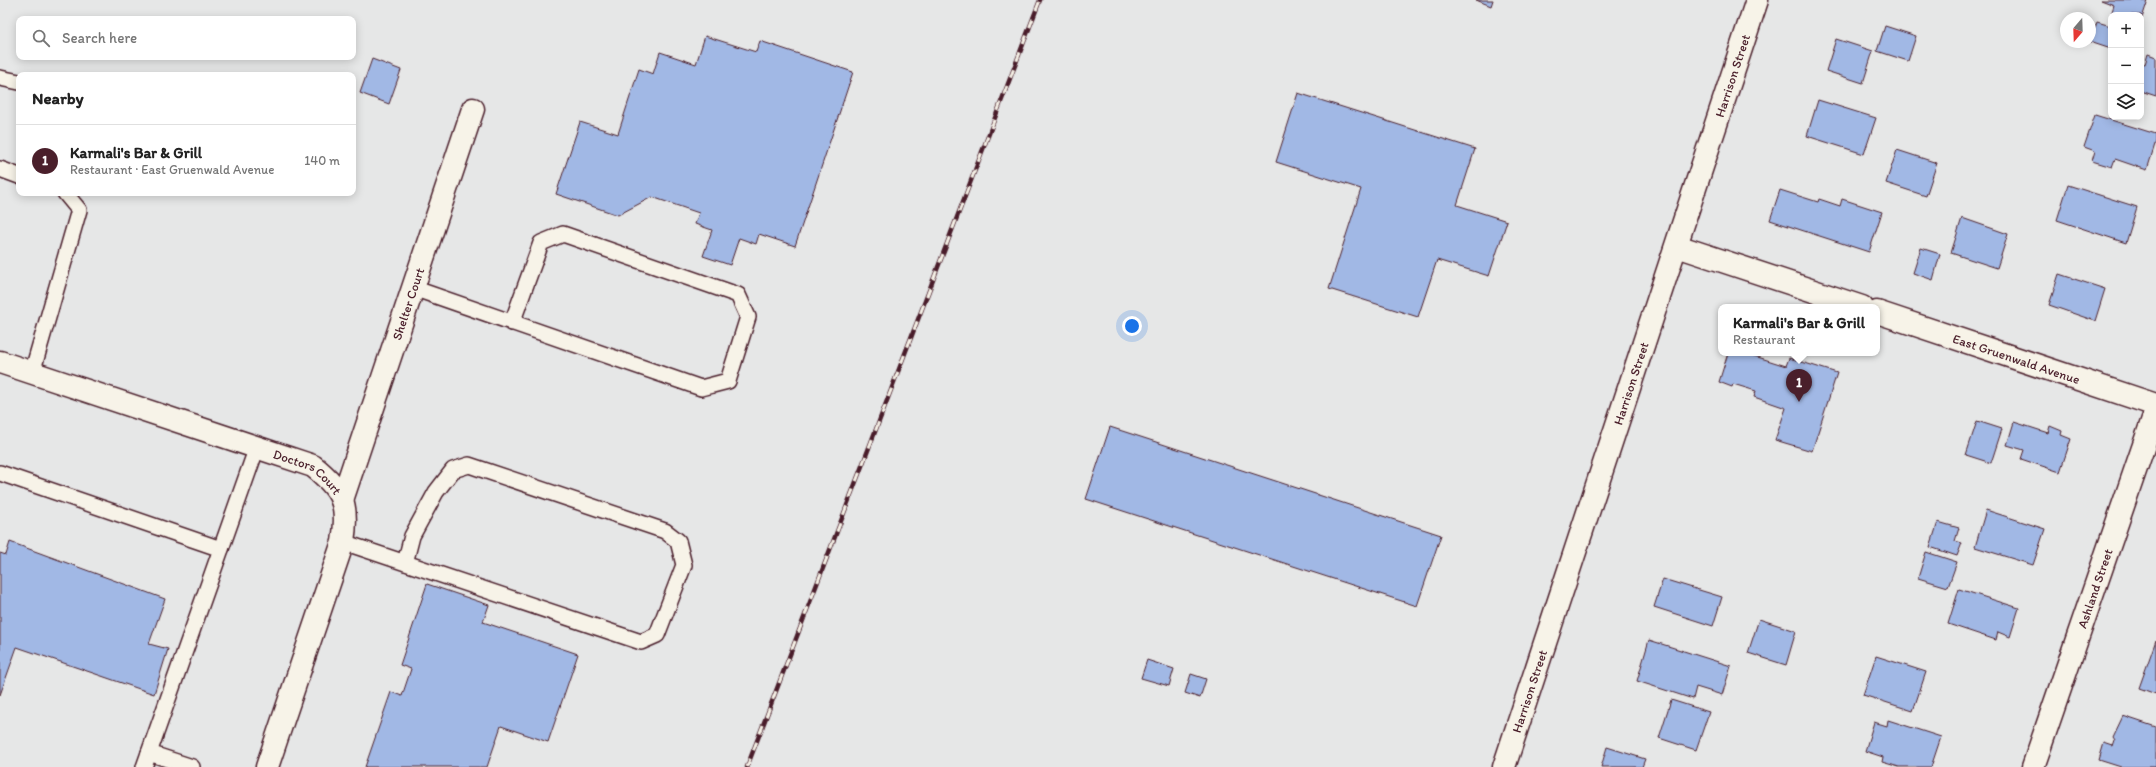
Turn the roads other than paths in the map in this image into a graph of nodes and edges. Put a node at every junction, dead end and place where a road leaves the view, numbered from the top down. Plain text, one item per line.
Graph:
1 (1756, 0) edge
2 (0, 78) edge
3 (16, 81) edge
4 (473, 109) dead end
5 (0, 169) edge
6 (16, 175) edge
7 (67, 196) edge
8 (1677, 246) junction
9 (413, 288) junction
10 (1853, 304) edge
11 (1880, 313) edge
12 (512, 323) junction
13 (0, 362) edge
14 (32, 373) junction
15 (2156, 405) edge
16 (2156, 410) edge
17 (257, 448) junction
18 (0, 473) edge
19 (342, 500) junction
20 (343, 542) junction
21 (221, 549) junction
22 (406, 563) junction
23 (146, 760) edge
24 (192, 767) edge
25 (267, 767) edge
26 (1504, 767) edge
27 (2033, 767) edge

1 - 8 street, Harrison Street
2 - 3 lane
4 - 9 street, Shelter Court
5 - 6 lane
7 - 14 lane
8 - 10 street
8 - 26 street, Harrison Street
9 - 12 lane
9 - 19 street, Shelter Court
11 - 15 street, East Gruenwald Avenue
12 - 12 lane
13 - 14 street, Doctors Court
14 - 17 street, Doctors Court
16 - 27 street, Ashland Street
17 - 19 street, Doctors Court
17 - 21 lane
18 - 21 lane
19 - 20 street, Doctors Court
20 - 22 lane
20 - 25 street, Doctors Court
21 - 23 lane
22 - 22 lane
23 - 24 lane

